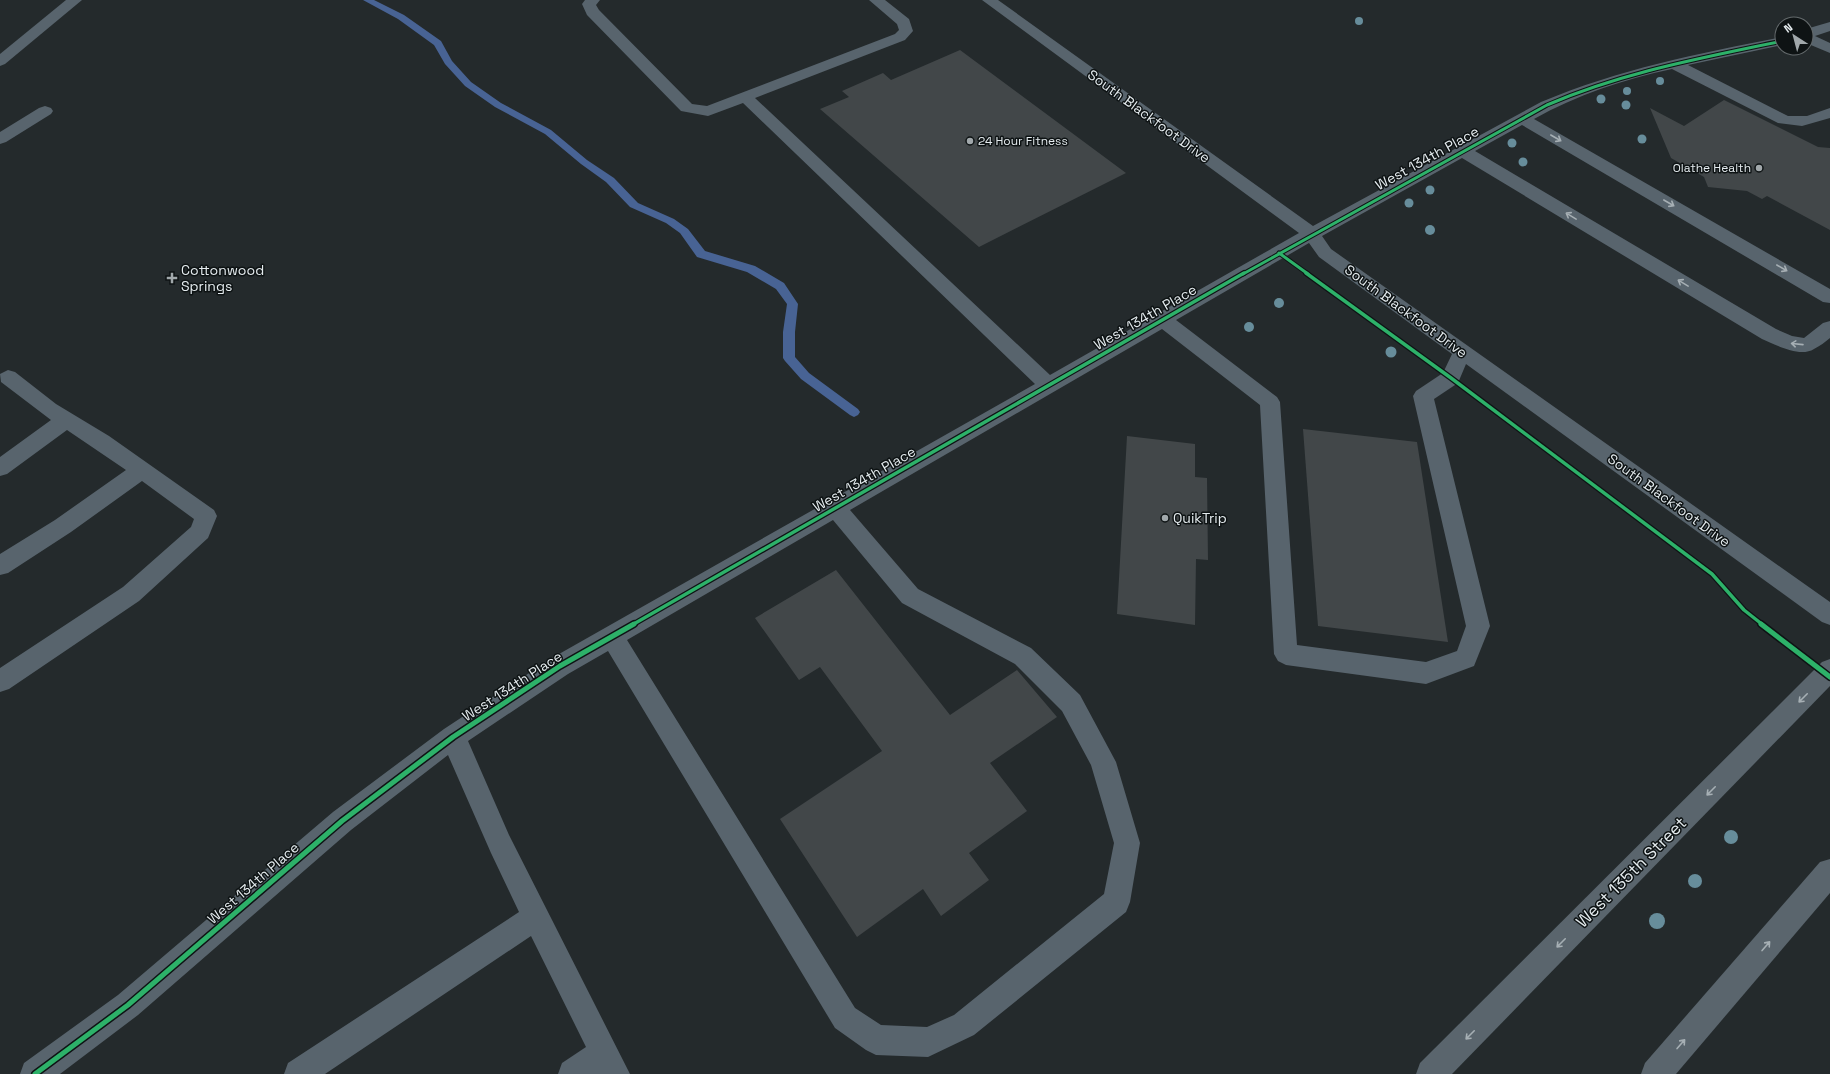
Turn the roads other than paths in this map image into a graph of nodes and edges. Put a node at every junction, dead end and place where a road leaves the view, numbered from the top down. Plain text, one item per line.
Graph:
1 (75, 0) edge
2 (593, 0) edge
3 (876, 0) edge
4 (989, 0) edge
5 (1830, 26) edge
6 (1814, 33) edge
7 (1814, 40) edge
8 (1774, 44) edge
9 (1830, 49) edge
10 (0, 60) edge
11 (1675, 64) junction
12 (745, 97) junction
13 (45, 111) dead end
14 (1830, 113) edge
15 (1522, 119) junction
16 (0, 139) edge
17 (1462, 151) junction
18 (1312, 234) junction
19 (1830, 297) edge
20 (1164, 320) junction
21 (1830, 328) edge
22 (1462, 352) junction
23 (3, 377) edge
24 (1048, 386) junction
25 (67, 420) junction
26 (0, 468) edge
27 (142, 470) junction
28 (836, 508) junction
29 (0, 566) edge
30 (1830, 615) edge
31 (612, 637) junction
32 (1830, 670) edge
33 (0, 681) edge
34 (453, 737) junction
35 (1830, 872) edge
36 (536, 917) junction
37 (609, 1063) edge
38 (35, 1074) edge
39 (299, 1074) edge
40 (573, 1074) edge
41 (1431, 1074) edge
42 (1656, 1074) edge

1 - 10 street
2 - 12 street
3 - 12 street
4 - 18 street, South Blackfoot Drive
5 - 6 street
7 - 9 street
8 - 11 street, West 134th Place
11 - 14 street
11 - 15 street, West 134th Place
12 - 24 street
13 - 16 street
15 - 17 street, West 134th Place
15 -> 19 street
17 - 18 street, West 134th Place
21 -> 17 street
18 - 20 street, West 134th Place
18 - 22 street, South Blackfoot Drive
20 - 22 street
20 - 24 street, West 134th Place
22 - 30 street, South Blackfoot Drive
23 - 25 street
24 - 28 street, West 134th Place
25 - 26 street
25 - 27 street
27 - 29 street
27 - 33 street
28 - 31 street, West 134th Place
28 - 31 street
31 - 34 street, West 134th Place
32 -> 41 main road, West 135th Street
34 - 36 street
34 - 38 street, West 134th Place
42 -> 35 main road
36 - 37 street
36 - 39 street
37 - 40 street

